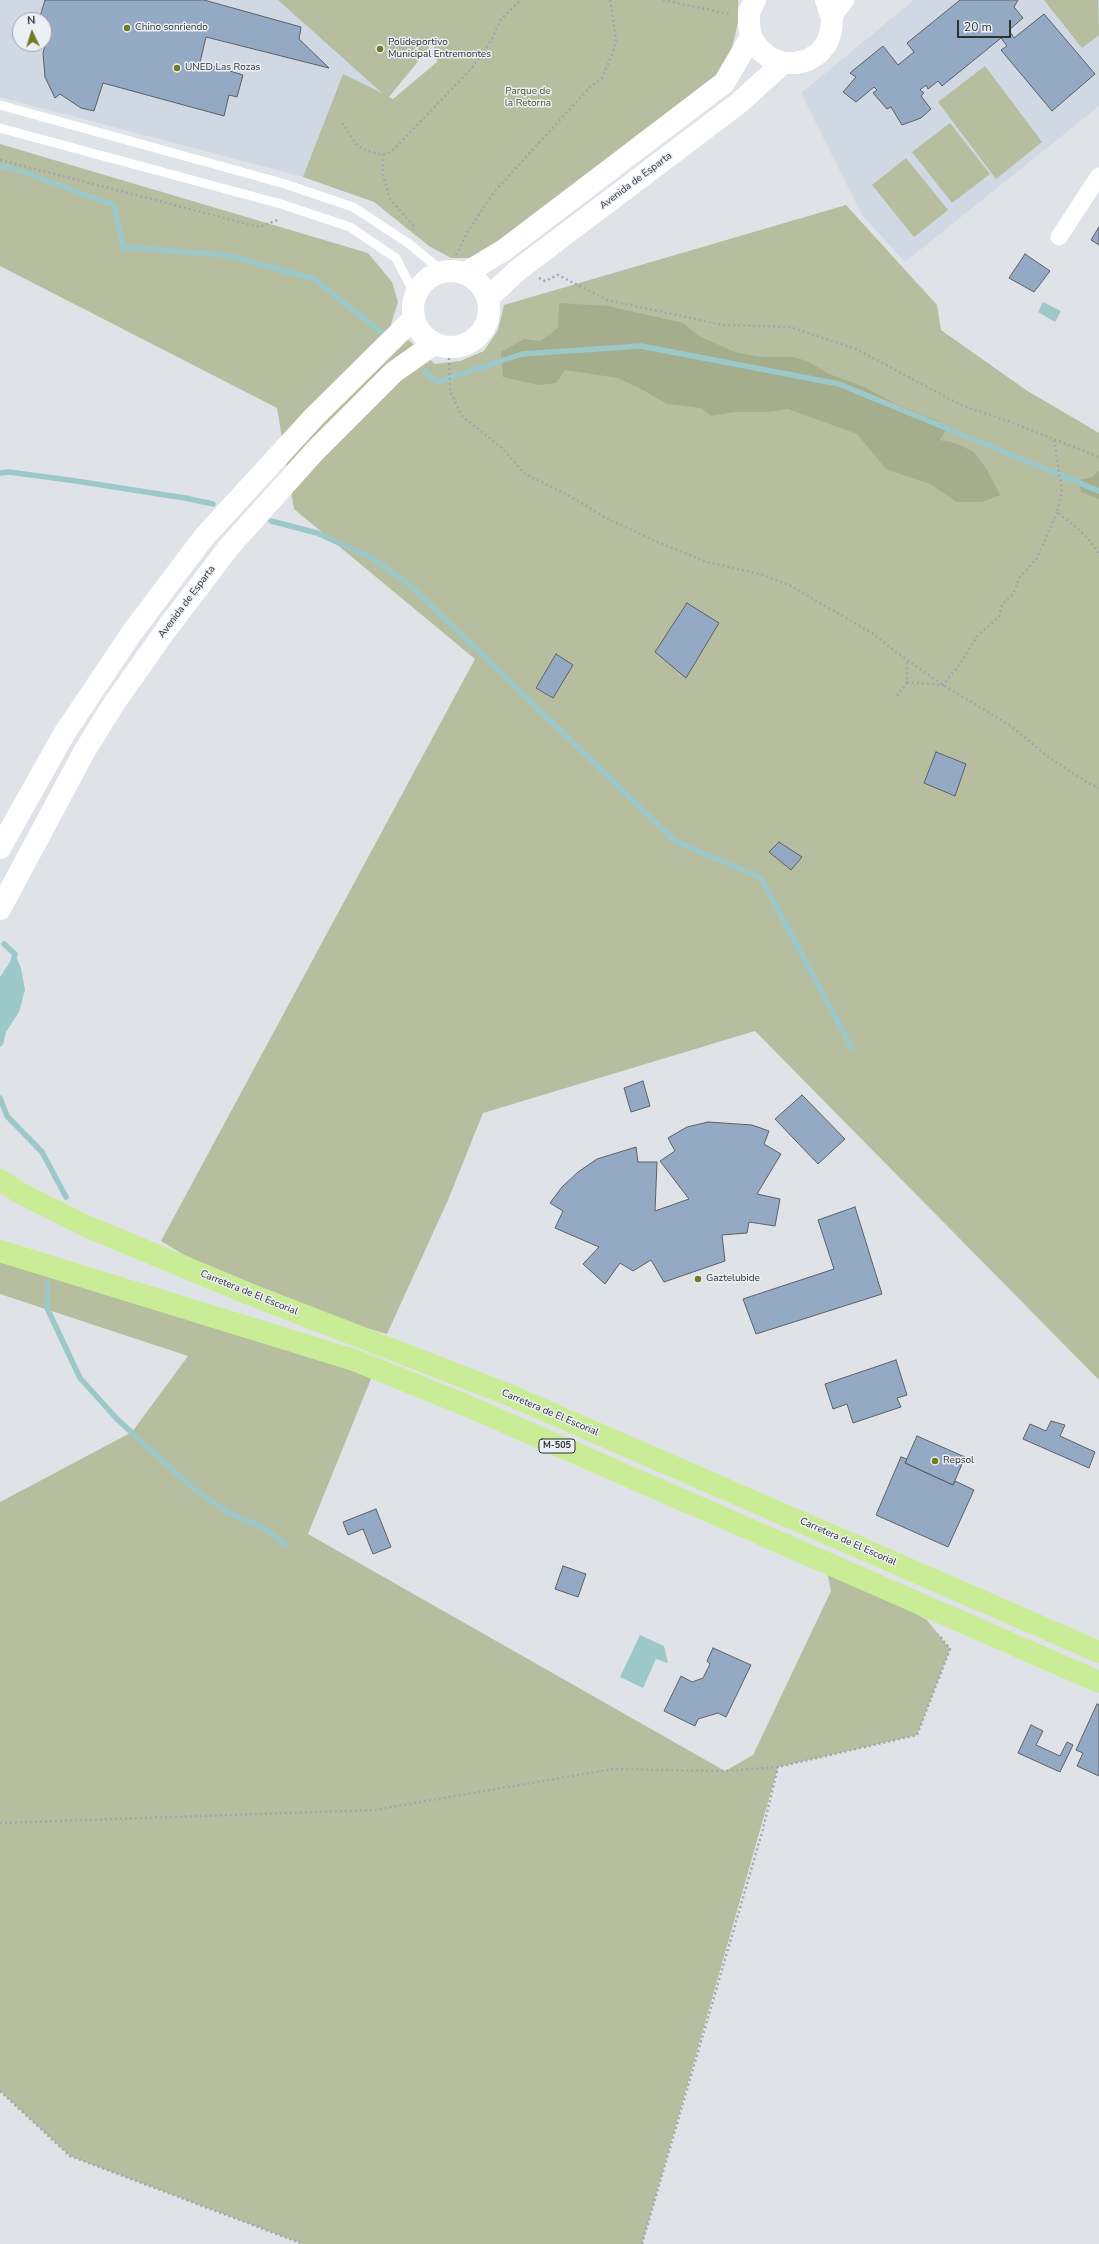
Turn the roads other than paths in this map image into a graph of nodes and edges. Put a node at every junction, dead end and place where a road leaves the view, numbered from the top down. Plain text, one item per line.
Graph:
1 (846, 0) edge
2 (829, 9) edge
3 (753, 11) edge
4 (783, 63) junction
5 (0, 105) edge
6 (0, 128) edge
7 (1099, 176) edge
8 (1059, 237) dead end
9 (452, 272) junction
10 (414, 295) junction
11 (488, 298) junction
12 (413, 319) junction
13 (442, 346) junction
14 (0, 848) edge
15 (32, 851) junction
16 (0, 909) edge
17 (0, 925) edge
18 (0, 1169) edge
19 (0, 1180) edge
20 (20, 1193) junction
21 (0, 1252) edge
22 (1099, 1652) edge
23 (1099, 1682) edge

1 - 2 street
2 - 4 main road
3 - 4 main road
3 - 9 main road
4 - 11 main road, Avenida de Esparta
5 - 9 lane
6 - 10 lane
7 - 8 street
9 - 10 main road
9 - 11 main road
10 - 12 main road
11 - 13 main road
12 - 13 main road
12 - 14 main road
13 - 15 main road, Avenida de Esparta
15 - 16 main road, Avenida de Esparta
15 - 17 main road
18 - 20 main road
19 - 20 highway, Carretera de El Escorial / M-505
20 - 22 highway, Carretera de El Escorial / M-505
21 - 23 highway, M-505

